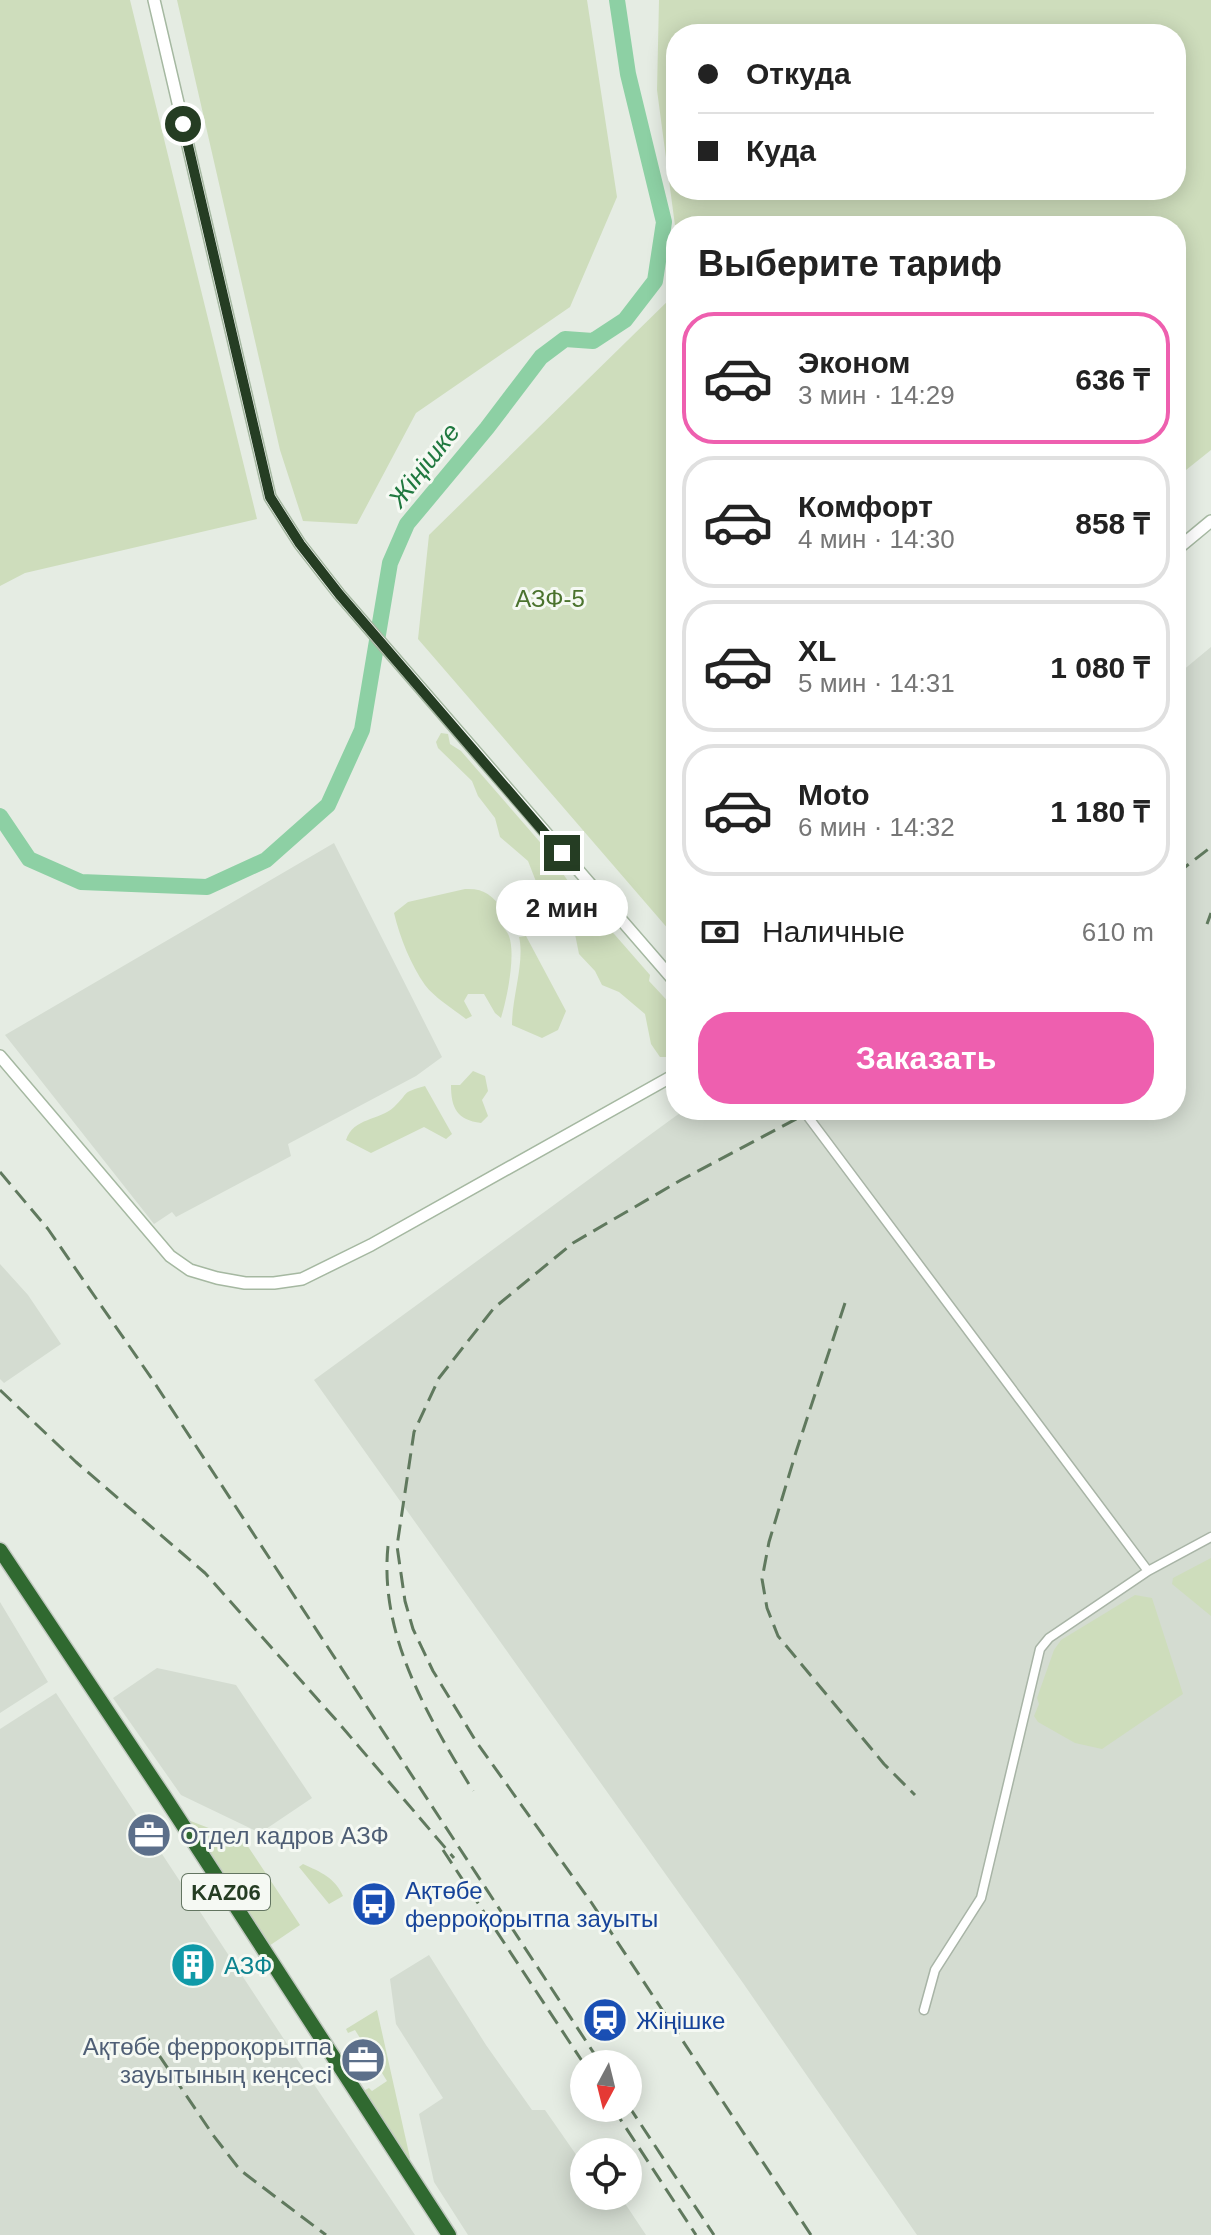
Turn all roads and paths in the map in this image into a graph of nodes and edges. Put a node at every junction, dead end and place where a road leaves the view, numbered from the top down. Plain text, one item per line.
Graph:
1 (154, 0) edge
2 (1211, 521) edge
3 (1186, 542) edge
4 (666, 967) edge
5 (0, 1056) edge
6 (666, 1080) edge
7 (810, 1120) edge
8 (1211, 1537) edge
9 (0, 1550) edge
10 (1148, 1571) junction
11 (924, 2010) dead end
12 (449, 2235) edge

1 - 4 street
2 - 3 street
5 - 6 street
7 - 10 street
8 - 10 street
9 - 12 highway, KАZ06
10 - 11 street

